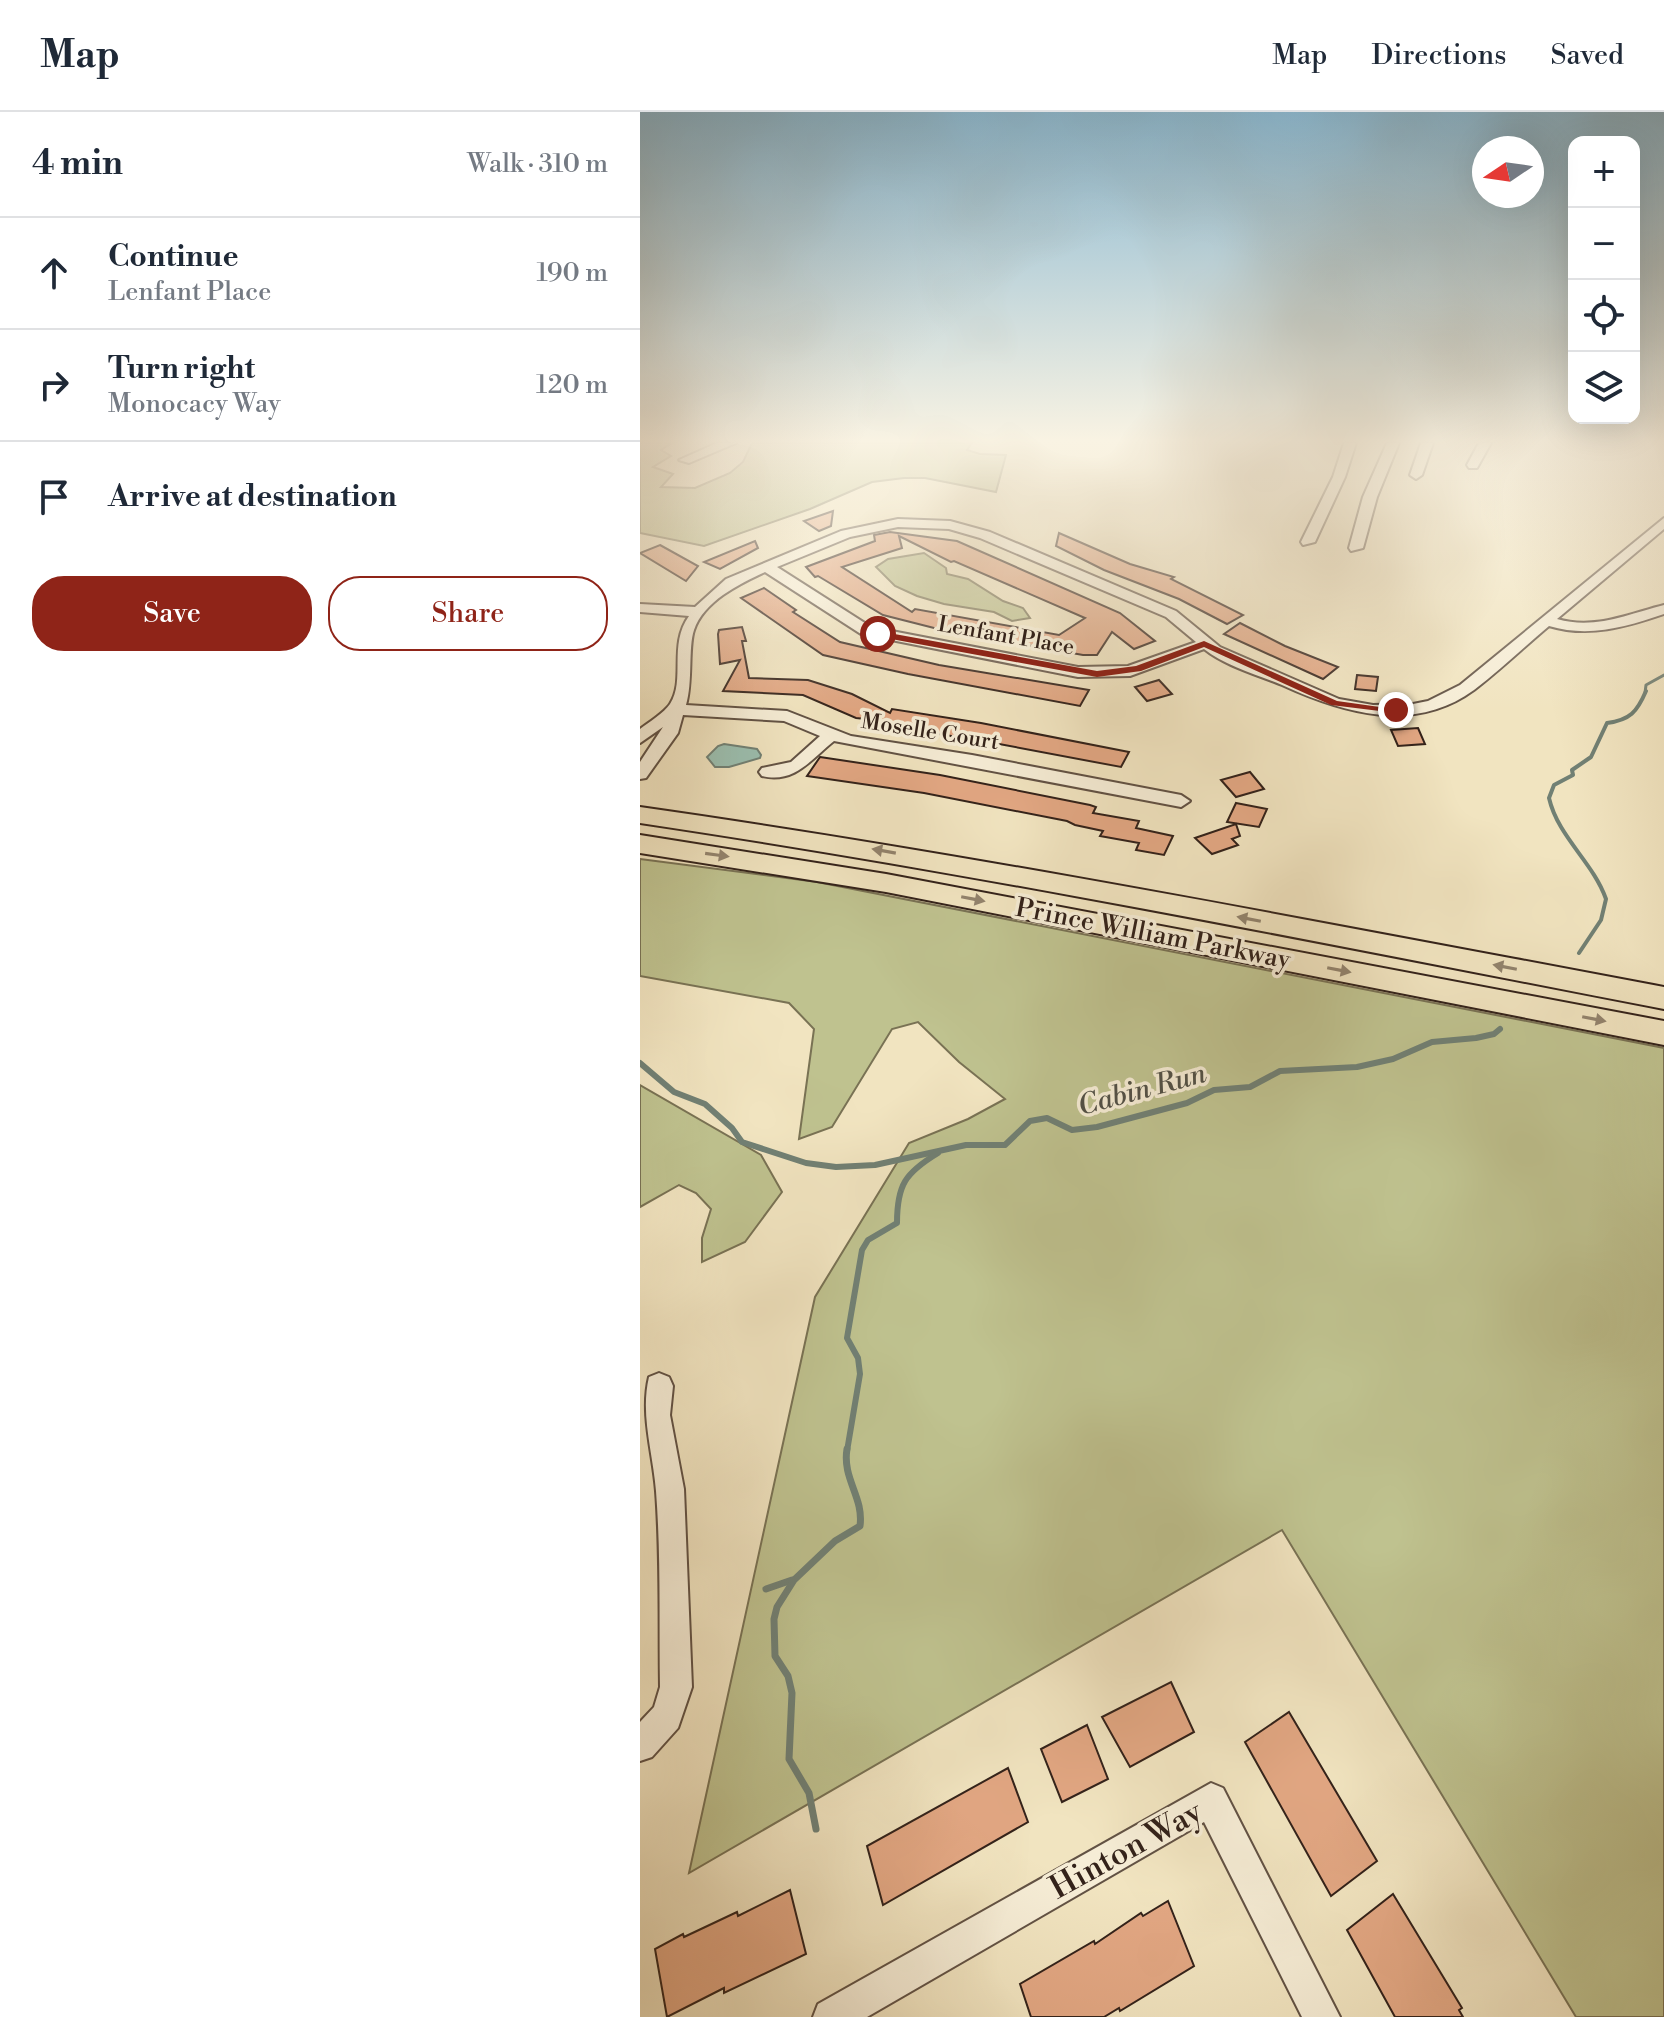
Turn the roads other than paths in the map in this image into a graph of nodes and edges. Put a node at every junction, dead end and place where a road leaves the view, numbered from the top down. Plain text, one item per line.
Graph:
1 (857, 532) edge
2 (974, 532) edge
3 (1313, 532) edge
4 (1360, 532) edge
5 (1652, 532) edge
6 (1308, 542) dead end
7 (1356, 548) dead end
8 (766, 566) junction
9 (640, 608) edge
10 (1664, 609) edge
11 (696, 612) junction
12 (1546, 621) junction
13 (1204, 644) junction
14 (674, 709) junction
15 (830, 736) junction
16 (640, 738) edge
17 (776, 769) dead end
18 (640, 774) edge
19 (1181, 801) dead end
20 (640, 815) edge
21 (640, 844) edge
22 (1664, 998) edge
23 (1664, 1033) edge
24 (659, 1386) dead end
25 (640, 1745) edge
26 (831, 2017) edge
27 (1322, 2017) edge

1 - 8 street
2 - 13 street
3 - 6 street
4 - 7 street
5 - 12 street
8 - 11 street
8 - 13 street, Lenfant Place
9 - 11 street
10 - 12 street
11 - 14 street
12 - 13 street
14 - 15 street, Moselle Court
14 - 16 street
14 - 18 street
15 - 17 street
15 - 19 street, Moselle Court
22 -> 20 highway, Prince William Parkway
21 -> 23 highway, Prince William Parkway
24 - 25 street
26 - 27 street, Hinton Way

